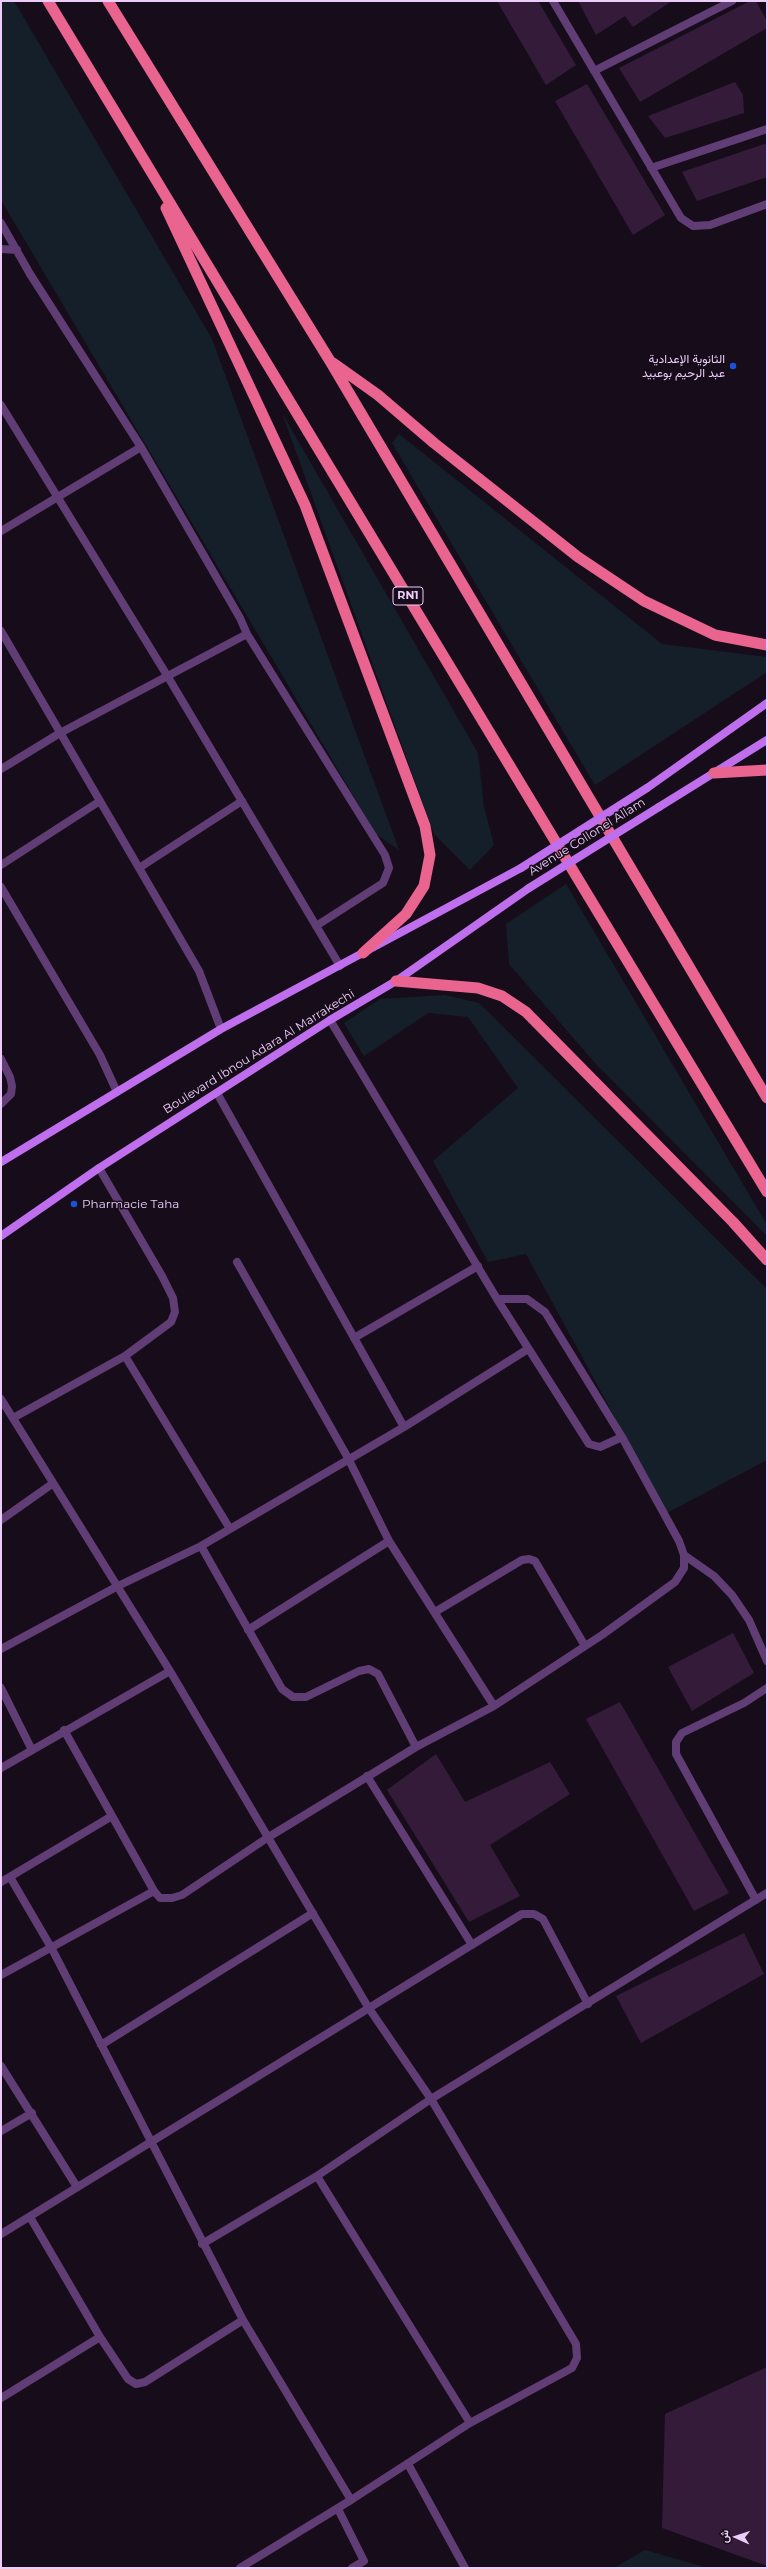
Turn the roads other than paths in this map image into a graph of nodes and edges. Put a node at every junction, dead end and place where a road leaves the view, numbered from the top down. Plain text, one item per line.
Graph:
1 (48, 1) edge
2 (108, 1) edge
3 (553, 1) edge
4 (732, 1) edge
5 (594, 71) junction
6 (767, 129) edge
7 (651, 168) junction
8 (155, 180) junction
9 (767, 204) edge
10 (1, 223) edge
11 (1, 249) edge
12 (17, 250) junction
13 (330, 361) junction
14 (1, 405) edge
15 (141, 447) junction
16 (56, 498) junction
17 (1, 531) edge
18 (1, 631) edge
19 (247, 634) junction
20 (767, 645) edge
21 (168, 677) junction
22 (767, 703) edge
23 (60, 733) junction
24 (767, 740) edge
25 (1, 769) edge
26 (767, 770) edge
27 (714, 773) junction
28 (242, 801) junction
29 (100, 802) junction
30 (1, 865) edge
31 (139, 868) junction
32 (1, 887) edge
33 (529, 888) joint
34 (316, 926) junction
35 (363, 953) junction
36 (340, 966) junction
37 (396, 981) junction
38 (330, 1020) junction
39 (221, 1028) junction
40 (1, 1059) edge
41 (117, 1092) junction
42 (217, 1093) junction
43 (767, 1098) edge
44 (1, 1104) edge
45 (1, 1162) edge
46 (98, 1168) junction
47 (767, 1192) edge
48 (1, 1236) edge
49 (767, 1260) edge
50 (237, 1262) dead end
51 (478, 1266) junction
52 (497, 1299) junction
53 (354, 1338) junction
54 (528, 1349) junction
55 (125, 1356) junction
56 (1, 1399) edge
57 (13, 1418) junction
58 (404, 1427) junction
59 (622, 1436) junction
60 (348, 1458) junction
61 (52, 1484) junction
62 (1, 1520) edge
63 (230, 1530) junction
64 (389, 1541) junction
65 (201, 1546) junction
66 (684, 1555) junction
67 (118, 1586) junction
68 (435, 1612) junction
69 (248, 1630) junction
70 (585, 1646) junction
71 (1, 1649) edge
72 (767, 1661) edge
73 (170, 1671) junction
74 (1, 1688) edge
75 (767, 1688) edge
76 (494, 1706) junction
77 (64, 1730) junction
78 (416, 1747) junction
79 (32, 1750) junction
80 (1, 1768) edge
81 (367, 1776) junction
82 (112, 1816) junction
83 (267, 1838) junction
84 (10, 1877) junction
85 (1, 1882) edge
86 (154, 1891) junction
87 (767, 1893) edge
88 (756, 1900) junction
89 (313, 1913) junction
90 (472, 1945) junction
91 (52, 1949) junction
92 (1, 1975) edge
93 (588, 2004) junction
94 (368, 2007) junction
95 (101, 2045) junction
96 (1, 2066) edge
97 (431, 2099) junction
98 (32, 2113) junction
99 (1, 2131) edge
100 (151, 2141) junction
101 (317, 2176) junction
102 (77, 2187) junction
103 (30, 2217) junction
104 (1, 2234) edge
105 (202, 2244) junction
106 (243, 2320) junction
107 (100, 2337) junction
108 (1, 2398) edge
109 (470, 2423) junction
110 (408, 2464) junction
111 (351, 2500) junction
112 (338, 2509) junction
113 (240, 2568) edge
114 (352, 2568) edge
115 (465, 2568) edge

1 - 8 highway, RN1
2 - 13 highway
3 - 5 street
4 - 5 street
5 - 7 street
6 - 7 street
7 - 9 street
8 - 35 highway
8 - 47 highway, RN1
10 - 12 street
11 - 12 street
12 - 15 street
13 - 20 highway
13 - 43 highway
14 - 16 street
15 - 16 street
15 - 19 street
16 - 17 street
16 - 21 street
18 - 23 street
19 - 21 street
19 - 34 street
21 - 23 street
21 - 28 street
22 - 35 main road, Avenue Collonel Allam, bridge
23 - 25 street
23 - 29 street
24 - 27 main road, Avenue Collonel Allam
26 - 27 highway
27 - 33 main road, Avenue Collonel Allam, bridge
28 - 31 street
28 - 34 street
29 - 30 street
29 - 31 street
31 - 39 street
32 - 41 street
33 - 37 main road, Boulevard Ibnou Adara Al Marrakechi
34 - 36 street
35 - 36 main road
36 - 39 main road
37 - 38 main road, Boulevard Ibnou Adara Al Marrakechi
37 - 49 highway
38 - 42 main road, Boulevard Ibnou Adara Al Marrakechi
38 - 51 street
39 - 41 main road
40 - 44 street
41 - 45 main road
42 - 46 main road, Boulevard Ibnou Adara Al Marrakechi
42 - 53 street
46 - 48 main road, Boulevard Ibnou Adara Al Marrakechi
46 - 55 street
50 - 60 street
51 - 52 street
51 - 53 street
52 - 54 street
52 - 59 street
53 - 58 street
54 - 58 street
54 - 59 street
55 - 57 street
55 - 63 street
56 - 57 street
57 - 61 street
58 - 60 street
59 - 66 street
60 - 63 street
60 - 64 street
61 - 62 street
61 - 67 street
63 - 65 street
64 - 68 street
64 - 69 street
65 - 67 street
65 - 69 street
66 - 70 street
66 - 72 street
67 - 71 street
67 - 73 street
68 - 70 street
68 - 76 street
69 - 78 street
70 - 76 street
73 - 77 street
73 - 83 street
74 - 79 street
75 - 88 street
76 - 78 street
77 - 79 street
77 - 82 street
78 - 81 street
79 - 80 street
81 - 83 street
81 - 90 street
82 - 84 street
82 - 86 street
83 - 86 street
83 - 89 street
84 - 85 street
84 - 91 street
86 - 91 street
87 - 88 street
88 - 93 street
89 - 94 street
89 - 95 street
90 - 93 street
90 - 94 street
91 - 92 street
91 - 95 street
93 - 97 street
94 - 97 street
94 - 100 street
95 - 100 street
96 - 98 street
97 - 101 street
97 - 109 street
98 - 99 street
98 - 102 street
100 - 102 street
100 - 105 street
101 - 105 street
101 - 109 street
102 - 103 street
103 - 104 street
103 - 107 street
105 - 106 street
106 - 107 street
106 - 111 street
107 - 108 street
109 - 110 street
110 - 111 street
110 - 115 street
111 - 112 street
112 - 113 street
112 - 114 street

